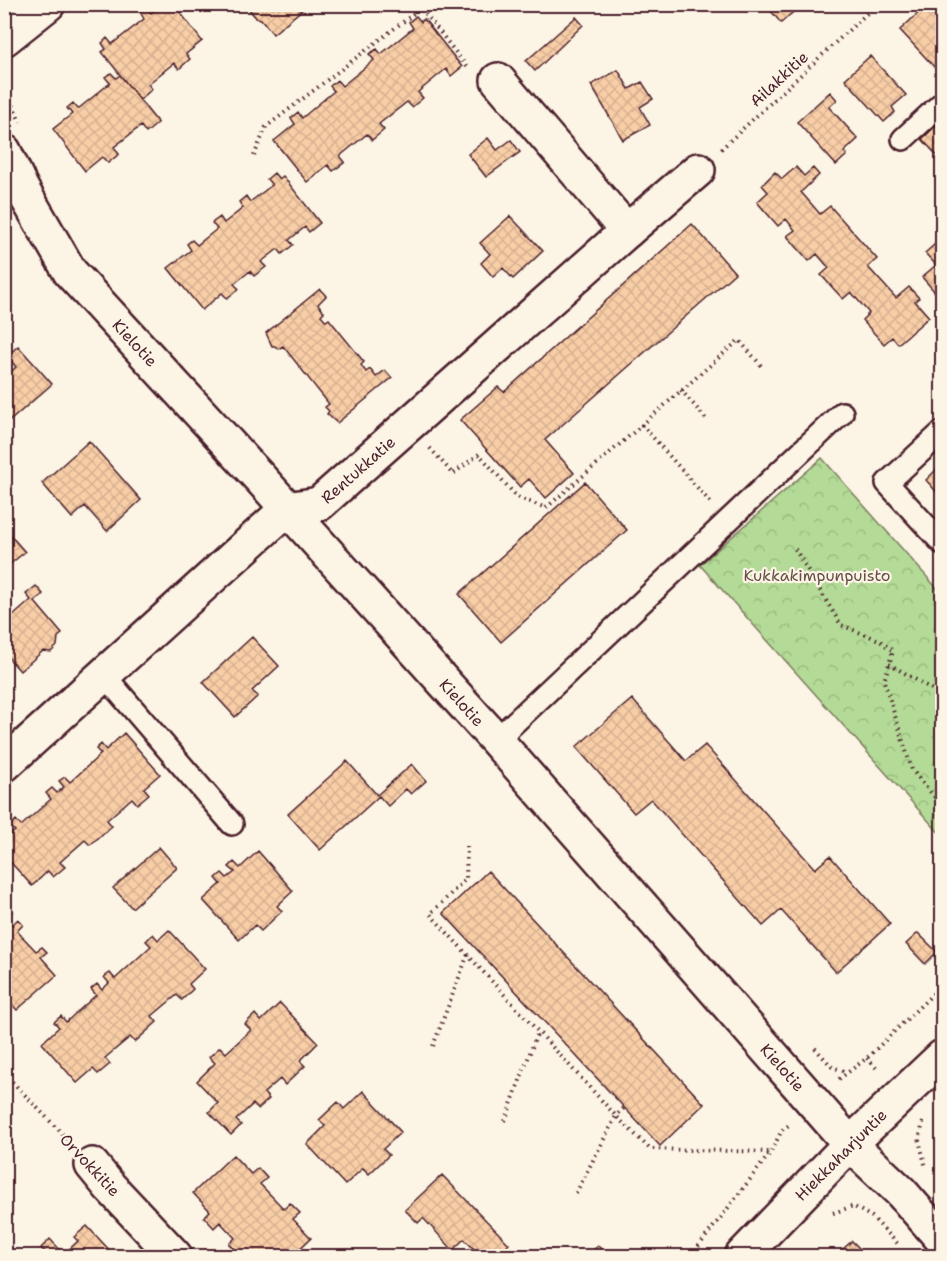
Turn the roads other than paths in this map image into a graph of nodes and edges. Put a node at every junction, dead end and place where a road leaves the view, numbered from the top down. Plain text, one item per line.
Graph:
1 (48, 4) edge
2 (4, 39) edge
3 (498, 80) road end
4 (942, 103) edge
5 (903, 139) dead end
6 (4, 151) edge
7 (698, 170) road end
8 (627, 231) junction
9 (842, 413) dead end
10 (942, 432) edge
11 (287, 509) junction
12 (942, 543) edge
13 (104, 675) junction
14 (496, 740) junction
15 (4, 765) edge
16 (232, 824) dead end
17 (942, 1057) edge
18 (850, 1144) junction
19 (92, 1165) road end
20 (942, 1239) edge
21 (175, 1257) edge
22 (742, 1257) edge

1 - 2 street
3 - 8 street
4 - 5 lane
6 - 11 street, Kielotie
7 - 8 street, Rentukkatie
8 - 11 street, Rentukkatie
9 - 14 lane
10 - 12 lane
11 - 13 street
11 - 14 street, Kielotie
13 - 15 street
13 - 16 lane
14 - 18 street, Kielotie
17 - 18 street, Hiekkaharjuntie
18 - 20 street, Kielotie
18 - 22 street, Hiekkaharjuntie
19 - 21 street, Orvokkitie

